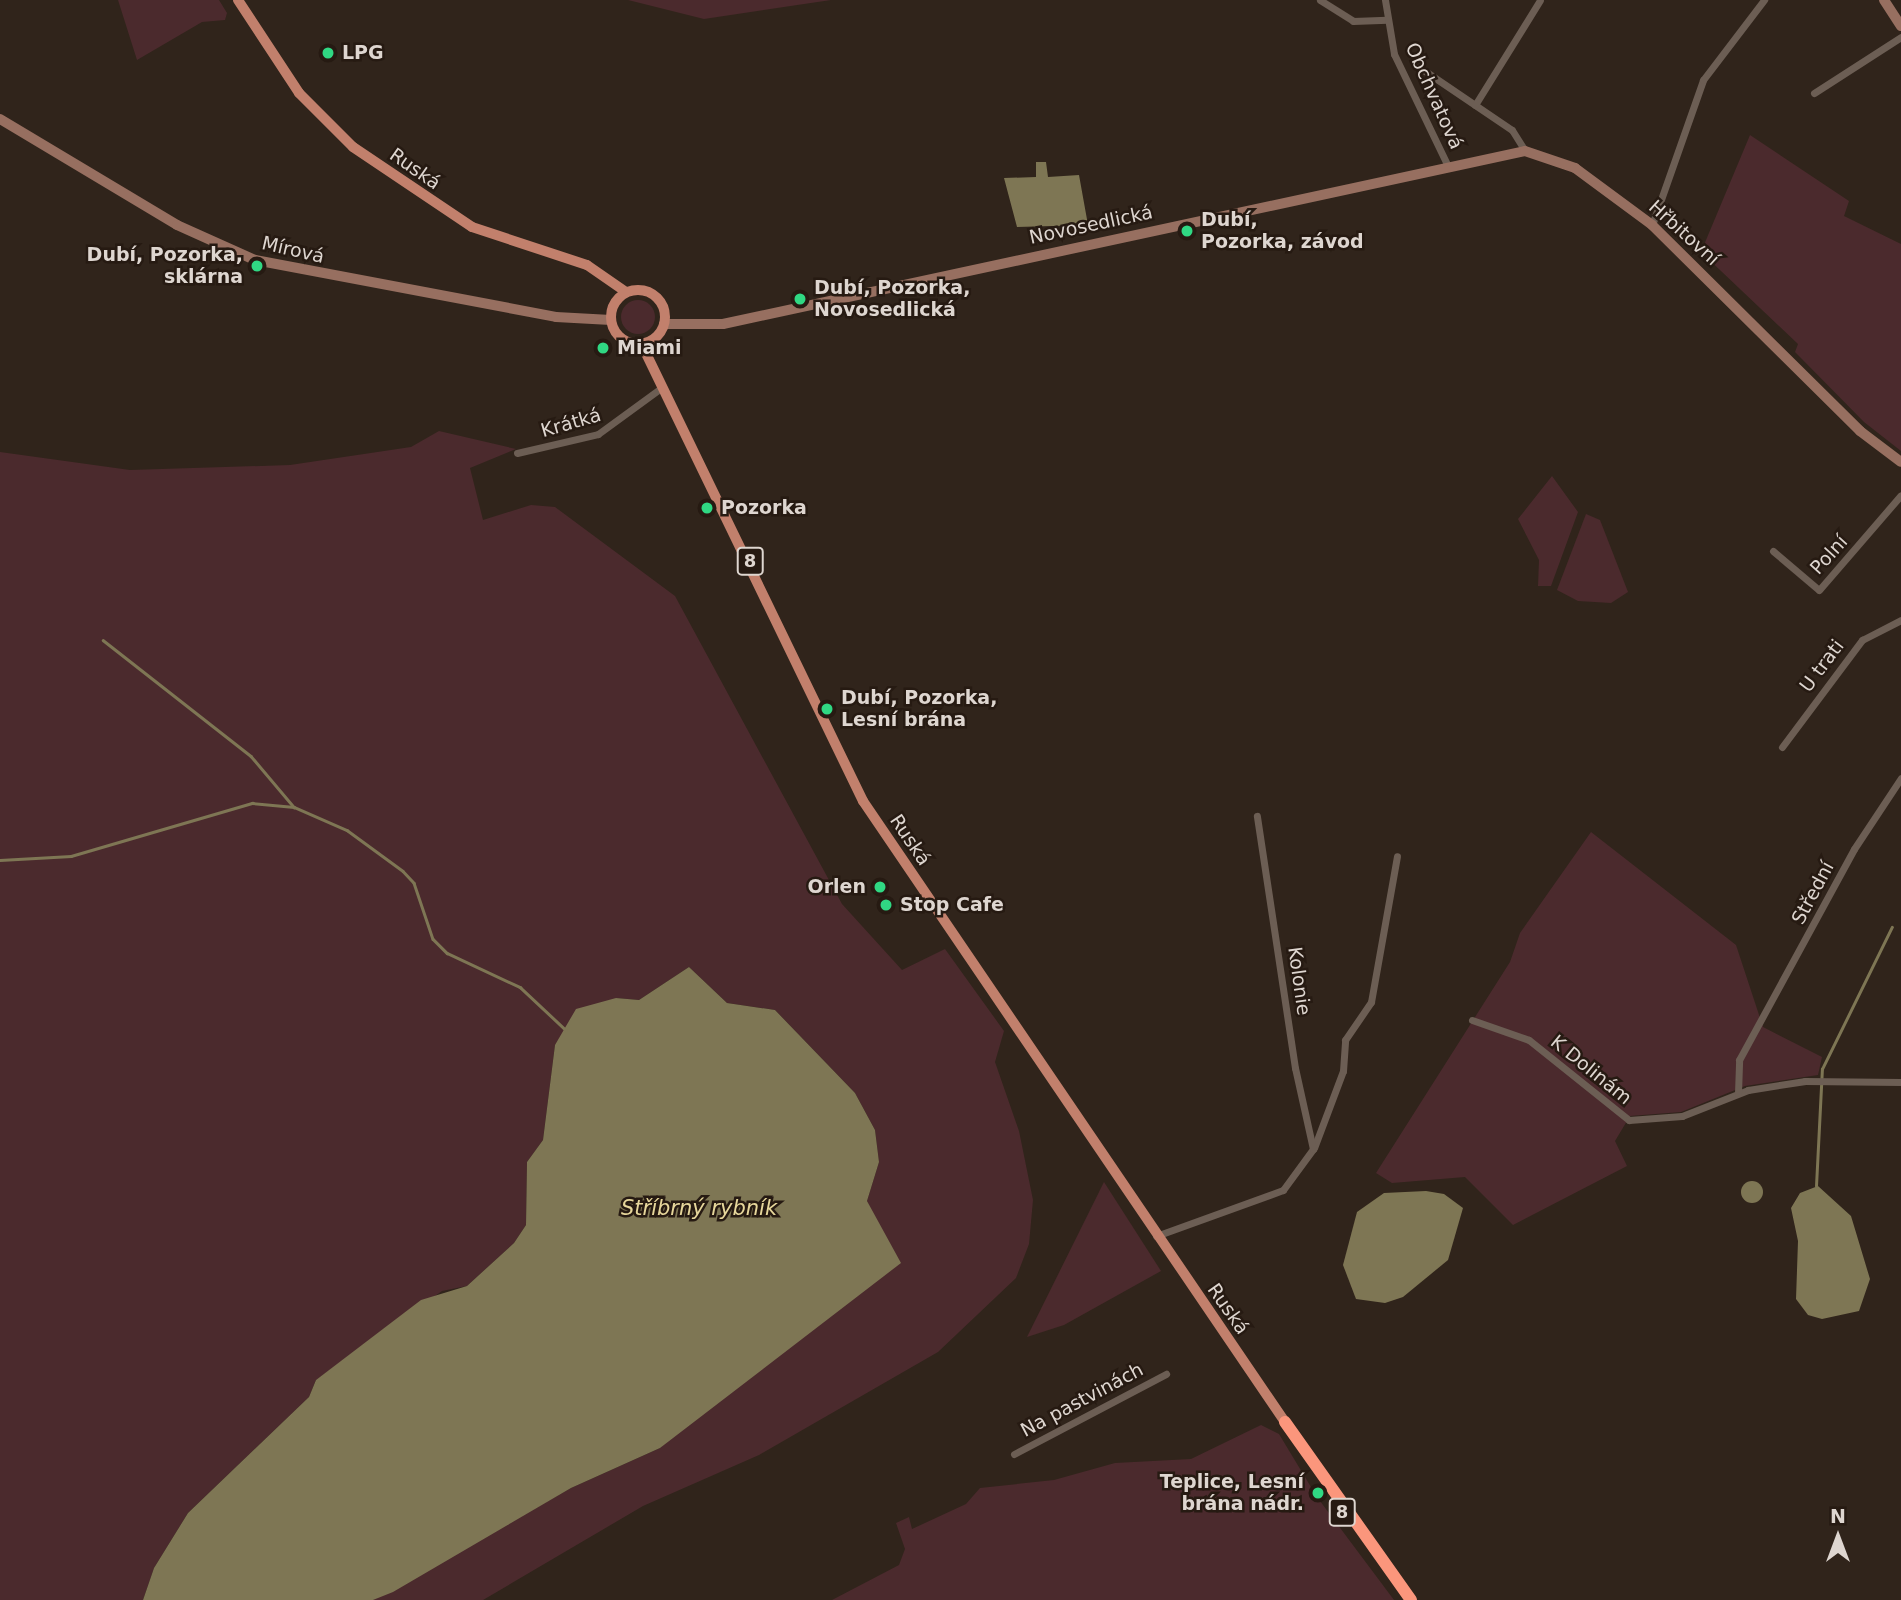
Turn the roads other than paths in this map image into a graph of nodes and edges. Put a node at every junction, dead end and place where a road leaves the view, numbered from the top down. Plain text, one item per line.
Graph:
1 (238, 0) edge
2 (1320, 0) edge
3 (1385, 0) edge
4 (1540, 0) edge
5 (1764, 0) edge
6 (1884, 0) edge
7 (1387, 20) junction
8 (1901, 26) edge
9 (1901, 37) edge
10 (1419, 66) dead end
11 (1814, 93) dead end
12 (1475, 105) junction
13 (0, 119) edge
14 (1525, 151) junction
15 (1447, 164) junction
16 (1652, 225) junction
17 (626, 292) junction
18 (611, 320) junction
19 (664, 324) junction
20 (642, 343) junction
21 (661, 388) junction
22 (517, 453) dead end
23 (1901, 462) edge
24 (1901, 495) edge
25 (1773, 551) dead end
26 (1901, 620) edge
27 (1782, 747) dead end
28 (1901, 778) edge
29 (1257, 816) dead end
30 (1397, 856) dead end
31 (1472, 1020) dead end
32 (1901, 1082) edge
33 (1738, 1093) junction
34 (1314, 1149) junction
35 (1156, 1236) junction
36 (1166, 1374) dead end
37 (1285, 1422) junction
38 (1014, 1454) dead end
39 (1403, 1600) edge
40 (1411, 1600) edge

1 - 17 main road, Ruská
2 - 7 street
3 - 7 street, Obchvatová
4 - 12 street
5 - 16 street
6 - 8 street
7 - 15 street, Obchvatová
9 - 11 street
10 - 12 street
12 - 14 street
13 - 18 street, Mírová
14 - 15 street, Novosedlická
14 - 16 street, Hřbitovní
15 - 19 street, Novosedlická
16 - 23 street, Hřbitovní
17 - 18 main road
17 - 19 main road
18 - 20 main road
19 - 20 main road
20 - 21 main road, Ruská / 8
21 - 22 street, Krátká
21 - 35 main road, Ruská / 8
24 - 25 street, Polní
26 - 27 street, U trati
28 - 33 street, Střední
29 - 34 street, Kolonie
30 - 34 street
31 - 33 street, K Dolinám
32 - 33 street, K Dolinám
34 - 35 street
35 - 37 main road, Ruská / 8
36 - 38 street, Na pastvinách
37 - 39 highway, 8
37 - 40 highway, 8

